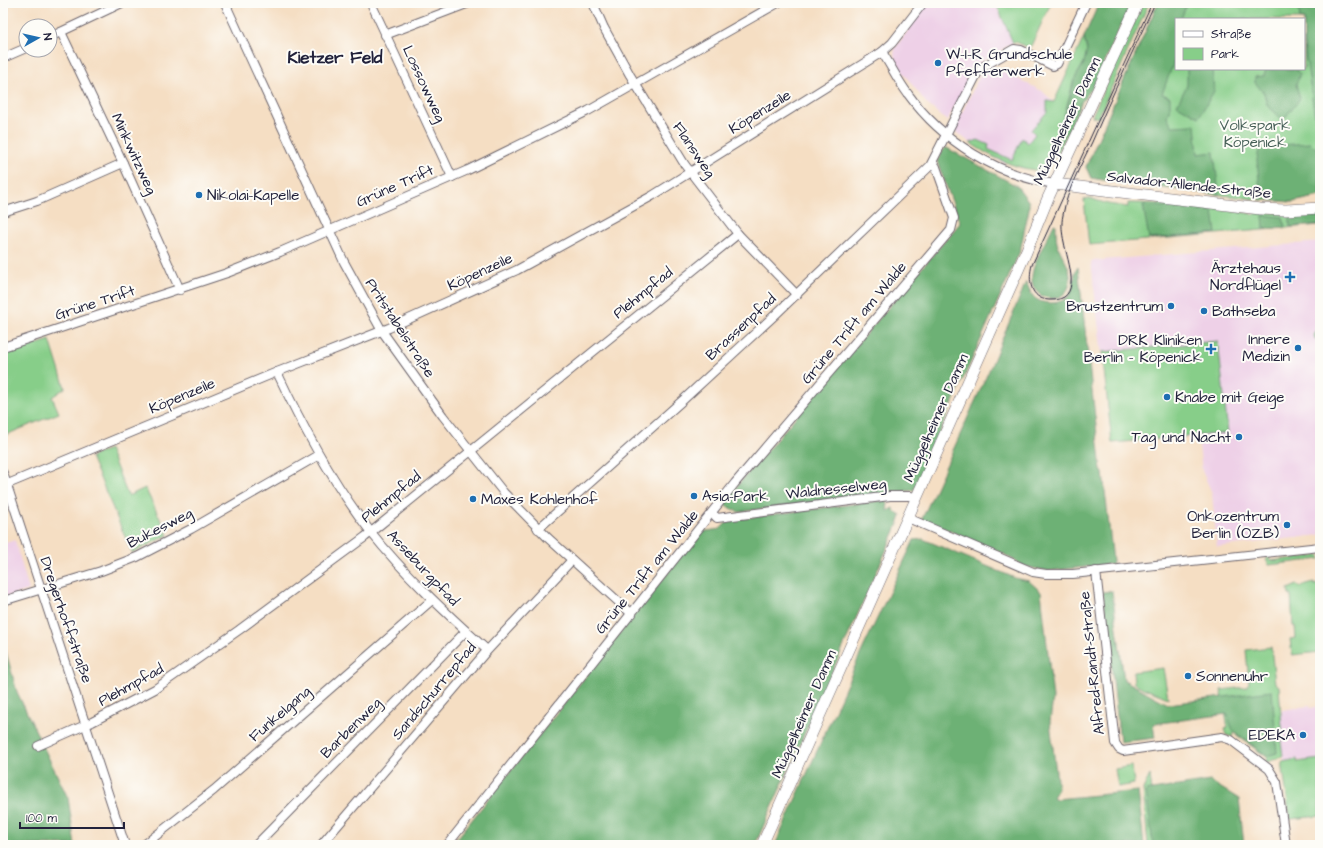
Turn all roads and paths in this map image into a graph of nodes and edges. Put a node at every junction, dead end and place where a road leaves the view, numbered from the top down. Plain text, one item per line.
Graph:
1 (122, 3) edge
2 (224, 3) edge
3 (371, 3) edge
4 (468, 3) edge
5 (593, 3) edge
6 (778, 3) edge
7 (923, 3) edge
8 (1086, 3) edge
9 (1138, 3) edge
10 (61, 32) junction
11 (58, 33) edge
12 (385, 35) junction
13 (18, 51) edge
14 (882, 52) junction
15 (3, 58) edge
16 (636, 85) junction
17 (947, 133) junction
18 (123, 163) junction
19 (933, 163) junction
20 (691, 172) junction
21 (452, 177) junction
22 (1055, 184) junction
23 (1320, 208) edge
24 (3, 212) edge
25 (329, 231) junction
26 (738, 234) junction
27 (180, 290) junction
28 (797, 295) junction
29 (382, 331) junction
30 (3, 347) edge
31 (277, 372) junction
32 (470, 452) junction
33 (319, 455) junction
34 (3, 473) edge
35 (5, 485) edge
36 (917, 498) junction
37 (712, 514) junction
38 (908, 518) junction
39 (538, 529) junction
40 (370, 531) junction
41 (1320, 547) edge
42 (572, 560) junction
43 (1096, 571) junction
44 (41, 590) junction
45 (432, 600) junction
46 (3, 601) edge
47 (632, 614) junction
48 (466, 631) junction
49 (487, 650) junction
50 (87, 724) junction
51 (38, 746) dead end
52 (125, 845) edge
53 (144, 845) edge
54 (256, 845) edge
55 (322, 845) edge
56 (447, 845) edge
57 (762, 845) edge
58 (1286, 845) edge

1 - 10 street
2 - 25 street, Pritstabelstraße
3 - 12 street, Lossowweg
4 - 12 street
5 - 16 street, Flansweg
6 - 16 street, Grüne Trift
7 - 14 street, Köpenzeile
8 - 17 street
9 - 22 main road, Müggelheimer Damm
10 - 11 street
10 - 18 street, Minkwitzweg
12 - 21 street, Lossowweg
13 - 15 street
14 - 17 street
14 - 20 street, Köpenzeile
16 - 20 street, Flansweg
16 - 21 street, Grüne Trift
17 - 19 street, Brassenpfad
17 - 22 street
18 - 24 street
18 - 27 street, Minkwitzweg
19 - 28 street, Brassenpfad
19 - 37 street, Grüne Trift am Walde
20 - 26 street, Flansweg
20 - 29 street, Köpenzeile
21 - 25 street, Grüne Trift
22 - 23 main road, Salvador-Allende-Straße
22 - 36 main road, Müggelheimer Damm
25 - 27 street, Grüne Trift
25 - 29 street, Pritstabelstraße
26 - 28 street, Flansweg
26 - 32 street, Plehmpfad
27 - 30 street, Grüne Trift
28 - 39 street, Brassenpfad
29 - 31 street, Köpenzeile
29 - 32 street, Pritstabelstraße
31 - 33 street, Asseburgpfad
31 - 35 street, Köpenzeile
32 - 39 street, Pritstabelstraße
32 - 40 street, Plehmpfad
33 - 40 street, Asseburgpfad
33 - 44 street, Bukesweg
34 - 35 street, Dregerhoffstraße
35 - 44 street, Dregerhoffstraße
36 - 37 street, Waldnesselweg
36 - 38 main road, Müggelheimer Damm
37 - 47 street, Grüne Trift am Walde
38 - 43 street
38 - 57 main road, Müggelheimer Damm
39 - 42 street, Pritstabelstraße
40 - 45 street, Asseburgpfad
40 - 50 street, Plehmpfad
41 - 43 street
42 - 47 street, Pritstabelstraße
42 - 49 street, Sandschurrepfad
43 - 58 street, Alfred-Randt-Straße
44 - 46 street, Bukesweg
44 - 50 street, Dregerhoffstraße
45 - 48 street, Asseburgpfad
45 - 53 street, Funkelgang
47 - 56 street, Grüne Trift am Walde
48 - 49 street, Asseburgpfad
48 - 54 street, Barbenweg
49 - 55 street, Sandschurrepfad
50 - 51 street, Plehmpfad
50 - 52 street, Dregerhoffstraße

